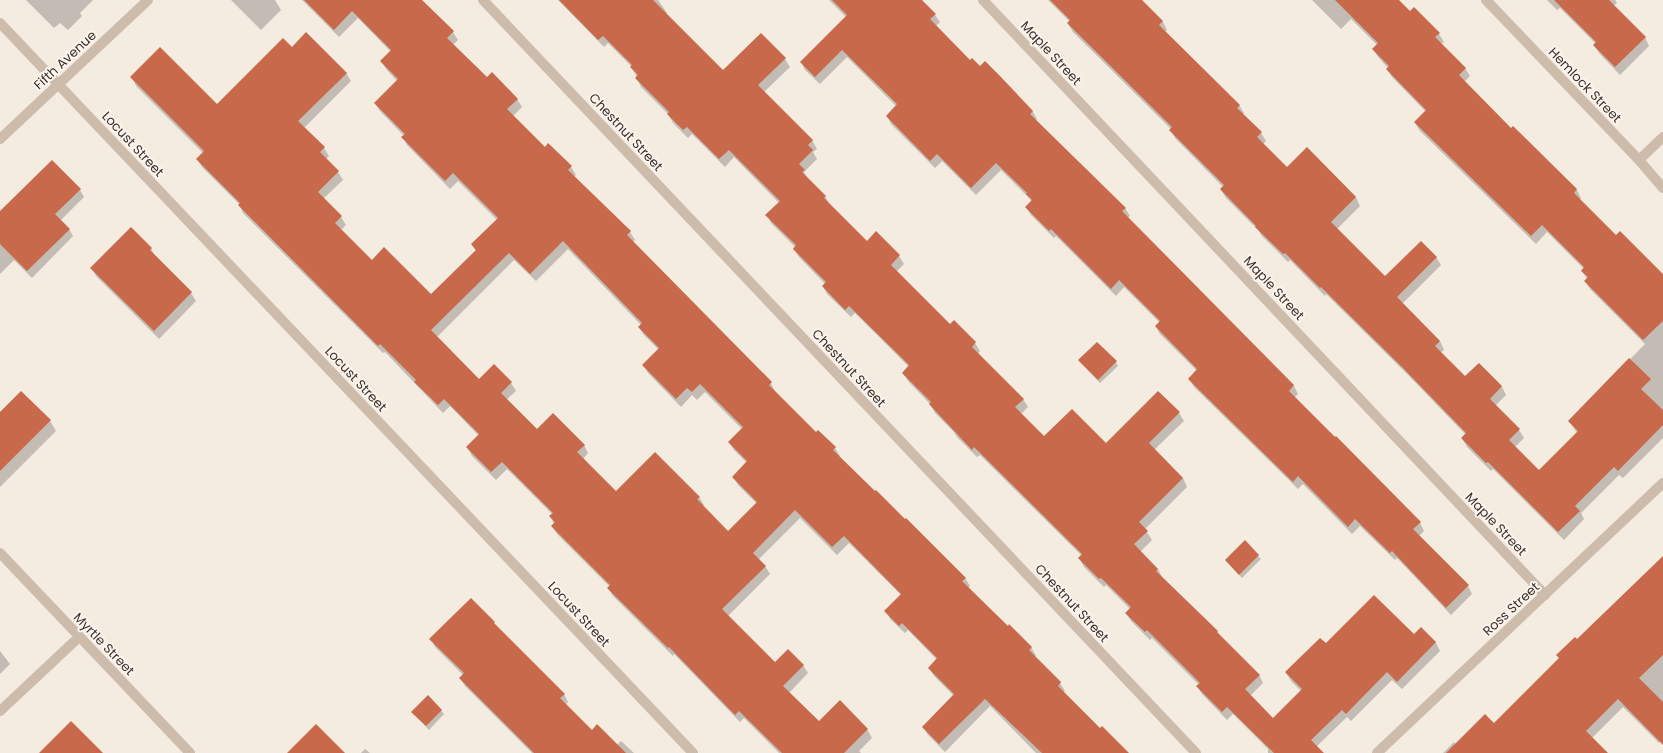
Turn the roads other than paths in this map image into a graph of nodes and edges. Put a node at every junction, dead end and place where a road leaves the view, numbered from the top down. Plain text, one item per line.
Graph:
1 (148, 0) edge
2 (483, 0) edge
3 (983, 0) edge
4 (1486, 0) edge
5 (0, 23) edge
6 (58, 84) junction
7 (1663, 137) edge
8 (0, 139) edge
9 (1639, 160) junction
10 (1663, 188) edge
11 (1661, 488) edge
12 (0, 553) edge
13 (1545, 595) junction
14 (79, 637) junction
15 (0, 712) edge
16 (190, 753) edge
17 (693, 753) edge
18 (1196, 753) edge
19 (1377, 753) edge

1 - 6 street, Fifth Avenue
2 - 18 street, Chestnut Street
3 - 13 street, Maple Street
4 - 9 street, Hemlock Street
5 - 6 street, Locust Street
6 - 8 street, Fifth Avenue
6 - 17 street, Locust Street
7 - 9 street
9 - 10 street, Hemlock Street
11 - 13 street, Ross Street
12 - 14 street, Myrtle Street
13 - 19 street, Ross Street
14 - 15 street
14 - 16 street, Myrtle Street

